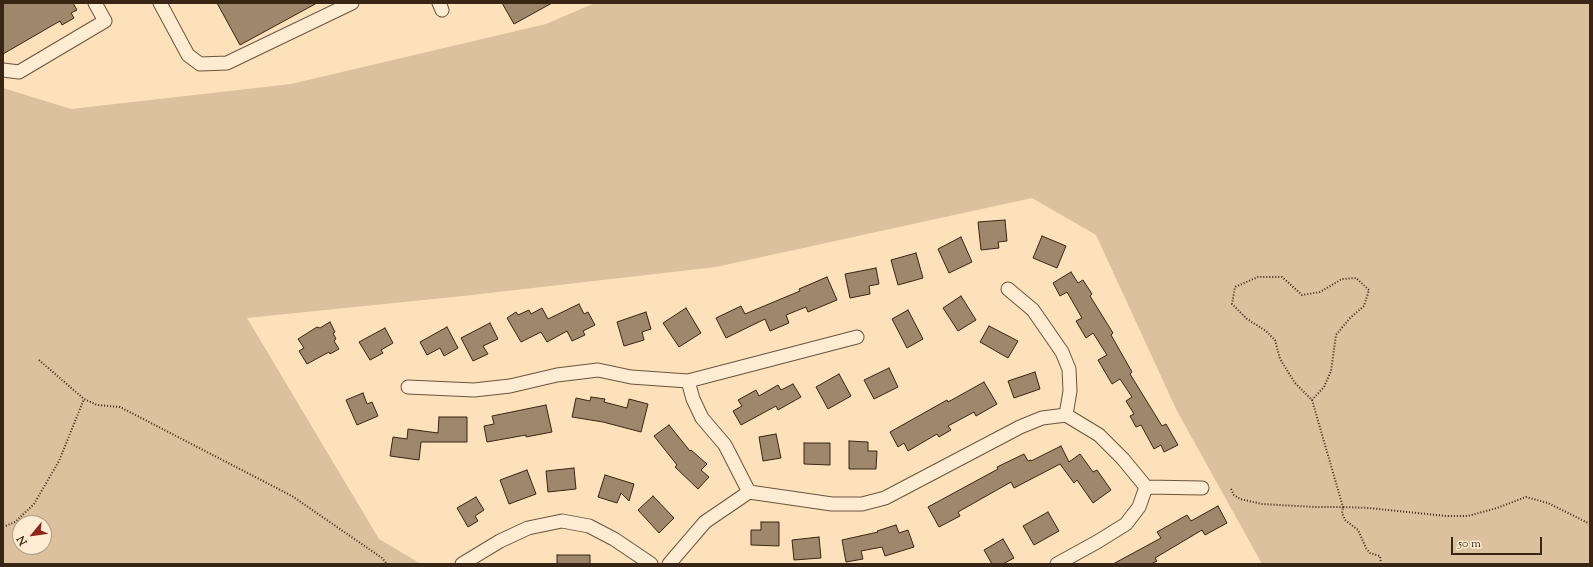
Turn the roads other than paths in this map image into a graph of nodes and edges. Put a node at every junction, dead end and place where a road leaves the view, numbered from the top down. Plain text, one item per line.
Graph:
1 (95, 3) edge
2 (160, 3) edge
3 (352, 3) edge
4 (3, 70) edge
5 (1008, 289) dead end
6 (857, 337) dead end
7 (688, 381) junction
8 (408, 387) dead end
9 (1066, 415) junction
10 (1146, 487) junction
11 (1202, 488) dead end
12 (749, 492) junction
13 (462, 564) edge
14 (651, 564) edge
15 (669, 564) edge
16 (1057, 564) edge

1 - 4 street
2 - 3 street
5 - 9 street
6 - 7 street
7 - 8 street
7 - 12 street
9 - 10 street
9 - 12 street
10 - 11 street
10 - 16 street
12 - 15 street
13 - 14 street

